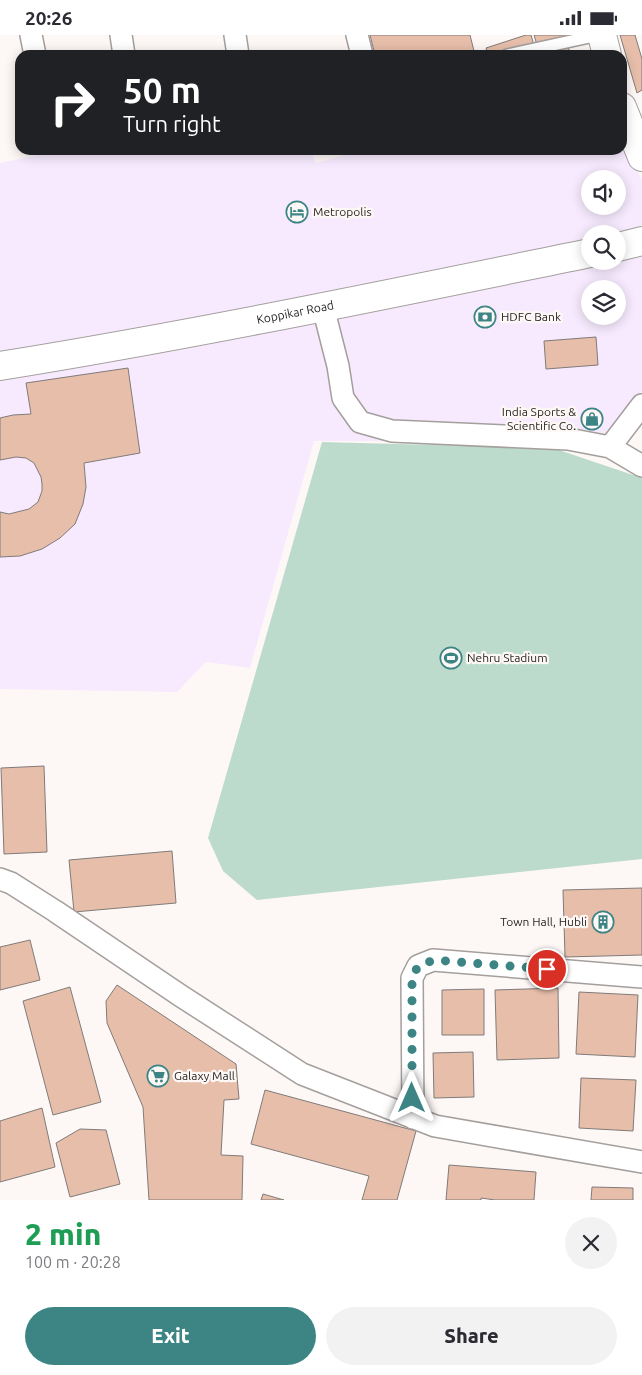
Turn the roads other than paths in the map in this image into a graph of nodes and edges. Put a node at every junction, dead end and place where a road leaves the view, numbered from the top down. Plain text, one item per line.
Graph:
1 (30, 35) edge
2 (121, 35) edge
3 (235, 35) edge
4 (357, 35) edge
5 (601, 35) edge
6 (33, 50) edge
7 (123, 50) edge
8 (237, 50) edge
9 (361, 50) edge
10 (530, 50) edge
11 (606, 50) edge
12 (627, 120) edge
13 (642, 157) edge
14 (642, 241) edge
15 (626, 245) edge
16 (581, 255) edge
17 (323, 307) junction
18 (0, 366) edge
19 (642, 405) edge
20 (610, 447) junction
21 (642, 465) edge
22 (0, 879) edge
23 (642, 977) edge
24 (413, 1118) junction
25 (642, 1162) edge

1 - 6 street
2 - 7 street
3 - 8 street
4 - 9 street
5 - 10 lane
5 - 11 main road
12 - 13 main road
14 - 15 main road
16 - 17 main road, Koppikar Road
17 - 18 main road, Koppikar Road
17 - 20 street
19 - 20 street
20 - 21 street
22 - 24 street
23 - 24 street
24 - 25 street

